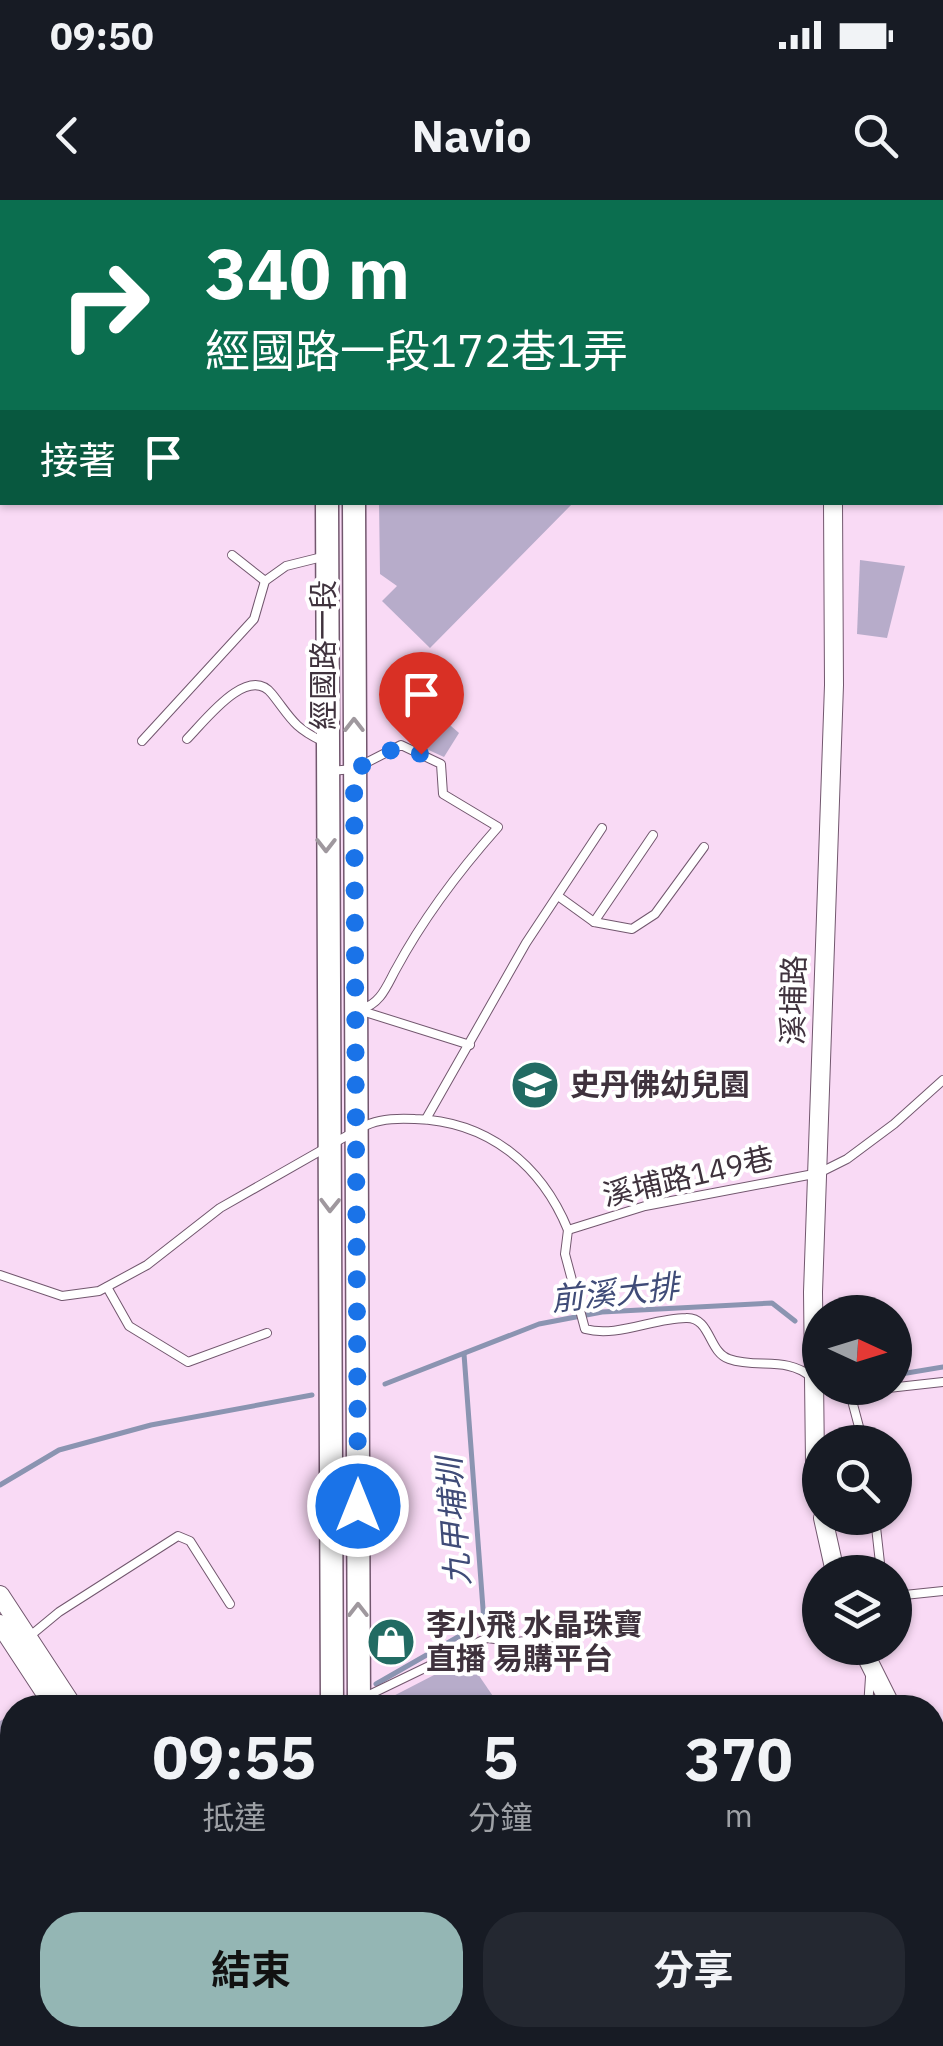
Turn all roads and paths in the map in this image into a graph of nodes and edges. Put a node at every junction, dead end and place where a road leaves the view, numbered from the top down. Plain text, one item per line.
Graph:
1 (327, 505) edge
2 (354, 505) edge
3 (833, 505) edge
4 (232, 555) dead end
5 (327, 556) junction
6 (265, 582) junction
7 (187, 739) dead end
8 (142, 740) dead end
9 (326, 743) junction
10 (354, 770) junction
11 (326, 772) junction
12 (602, 828) dead end
13 (652, 835) dead end
14 (704, 847) dead end
15 (558, 896) junction
16 (594, 922) junction
17 (358, 1009) junction
18 (470, 1045) junction
19 (943, 1080) edge
20 (426, 1119) junction
21 (356, 1131) junction
22 (330, 1144) junction
23 (818, 1172) junction
24 (568, 1230) junction
25 (0, 1275) edge
26 (107, 1287) junction
27 (819, 1295) edge
28 (267, 1332) dead end
29 (802, 1369) edge
30 (943, 1382) edge
31 (912, 1386) edge
32 (943, 1591) edge
33 (912, 1594) edge
34 (0, 1596) edge
35 (230, 1604) dead end
36 (0, 1624) edge
37 (619, 1629) dead end
38 (21, 1642) junction
39 (870, 1665) edge
40 (871, 1665) edge
41 (871, 1668) junction
42 (48, 1695) edge
43 (64, 1695) edge
44 (332, 1695) edge
45 (353, 1695) edge
46 (373, 1695) edge
47 (869, 1695) edge
48 (885, 1695) edge

1 - 5 main road, 經國路一段
10 -> 2 main road, 經國路一段
3 - 23 street, 溪埔路
4 - 6 lane
5 - 6 lane
5 - 9 main road, 經國路一段
6 - 8 lane
7 - 9 lane
9 - 11 main road, 經國路一段
10 - 11 lane
10 - 17 main road, 經國路一段
10 - 17 lane
11 -> 22 main road, 經國路一段
12 - 15 lane
13 - 16 lane
14 - 16 lane
15 - 16 lane
15 - 18 lane
17 - 18 lane
17 - 21 main road, 經國路一段
18 - 20 lane
19 - 23 lane, 溪埔路149巷
20 - 21 lane
20 - 24 lane
21 - 22 lane
45 -> 21 main road, 經國路一段
22 - 26 lane
22 -> 44 main road, 經國路一段
23 - 24 lane, 溪埔路149巷
23 - 27 street, 溪埔路
24 - 29 lane
25 - 26 lane
26 - 28 lane
30 - 31 lane
32 - 33 lane
34 - 38 street
35 - 38 lane
36 - 38 street
37 - 46 lane
38 - 42 street
38 - 43 street
39 - 41 street
40 - 41 lane
41 - 47 lane
41 - 48 street

